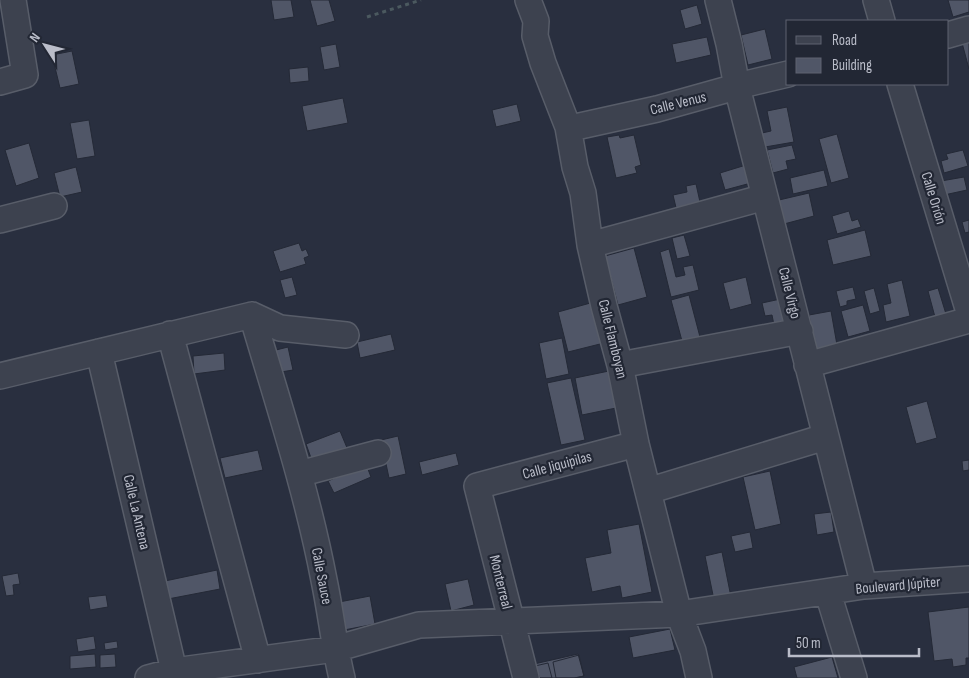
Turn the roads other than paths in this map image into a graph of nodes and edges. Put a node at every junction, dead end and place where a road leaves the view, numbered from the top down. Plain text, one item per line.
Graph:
1 (13, 0) edge
2 (528, 0) edge
3 (718, 0) edge
4 (876, 0) edge
5 (882, 20) edge
6 (969, 29) edge
7 (949, 35) edge
8 (786, 75) edge
9 (0, 82) edge
10 (900, 85) edge
11 (737, 87) junction
12 (568, 127) junction
13 (765, 197) junction
14 (54, 206) dead end
15 (0, 220) edge
16 (590, 245) junction
17 (969, 312) edge
18 (252, 315) junction
19 (969, 320) edge
20 (800, 331) junction
21 (170, 334) junction
22 (346, 335) dead end
23 (99, 352) junction
24 (620, 365) junction
25 (807, 365) junction
26 (0, 376) edge
27 (825, 437) junction
28 (636, 444) junction
29 (378, 453) dead end
30 (299, 474) junction
31 (477, 486) joint
32 (648, 491) junction
33 (969, 579) edge
34 (864, 586) junction
35 (828, 593) junction
36 (679, 614) junction
37 (512, 621) junction
38 (334, 649) junction
39 (258, 660) junction
40 (160, 676) edge
41 (342, 678) edge
42 (526, 678) edge
43 (699, 678) edge
44 (854, 678) edge

1 - 9 street
2 - 12 street, Calle Flamboyan
3 - 11 street, Calle Virgo
4 - 5 street
6 - 7 street
8 - 11 street, Calle Venus
10 - 17 street, Calle Orión
11 - 12 street, Calle Venus
11 - 13 street, Calle Virgo
12 - 16 street, Calle Flamboyan
13 - 16 street
13 - 20 street, Calle Virgo
14 - 15 street
16 - 24 street, Calle Flamboyan
18 - 21 street
18 - 22 street
18 - 30 street, Calle Sauce
19 - 25 street
20 - 24 street
20 - 25 street, Calle Virgo
21 - 23 street
21 - 39 street
23 - 26 street
23 - 40 street, Calle La Antena
24 - 28 street, Calle Flamboyan
25 - 27 street, Calle Virgo
27 - 32 street
27 - 34 street, Calle Virgo
28 - 31 street, Calle Jiquipilas
28 - 32 street, Calle Flamboyan
29 - 30 street
30 - 38 street, Calle Sauce
31 - 37 street, Monterreal
32 - 36 street, Calle Flamboyan
33 - 34 street, Boulevard Júpiter
34 - 35 street, Boulevard Júpiter
35 - 36 street, Boulevard Júpiter
35 - 44 street
36 - 37 street, Boulevard Júpiter
36 - 43 street, Calle Flamboyan
37 - 38 street, Boulevard Júpiter
37 - 42 street, Monterreal
38 - 39 street, Boulevard Júpiter
38 - 41 street, Calle Sauce
39 - 40 street, Boulevard Júpiter

